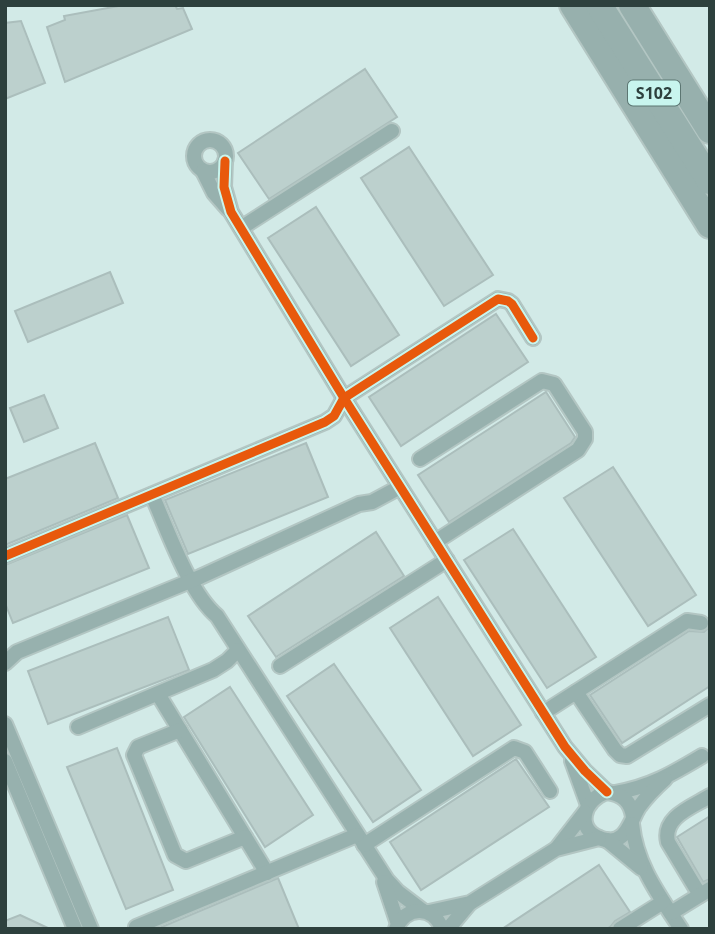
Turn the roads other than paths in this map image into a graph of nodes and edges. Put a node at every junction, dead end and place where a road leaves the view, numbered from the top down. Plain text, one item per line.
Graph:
1 (573, 5) edge
2 (599, 5) edge
3 (632, 5) edge
4 (710, 130) edge
5 (392, 131) dead end
6 (225, 161) junction
7 (203, 172) junction
8 (710, 180) edge
9 (231, 212) junction
10 (710, 225) edge
11 (241, 228) junction
12 (533, 338) dead end
13 (344, 398) junction
14 (420, 459) dead end
15 (397, 482) junction
16 (152, 495) junction
17 (435, 542) junction
18 (5, 556) edge
19 (447, 560) junction
20 (196, 579) junction
21 (701, 622) dead end
22 (239, 650) junction
23 (11, 651) edge
24 (5, 663) edge
25 (281, 666) dead end
26 (576, 692) junction
27 (158, 694) junction
28 (710, 705) edge
29 (544, 713) junction
30 (5, 724) edge
31 (78, 727) dead end
32 (180, 730) junction
33 (565, 747) junction
34 (702, 755) dead end
35 (5, 761) edge
36 (665, 779) junction
37 (550, 791) dead end
38 (611, 792) junction
39 (710, 796) edge
40 (587, 808) junction
41 (632, 820) junction
42 (245, 837) junction
43 (603, 839) junction
44 (360, 840) junction
45 (556, 849) junction
46 (378, 868) junction
47 (645, 872) junction
48 (267, 873) junction
49 (705, 892) edge
50 (470, 903) junction
51 (667, 907) junction
52 (426, 911) junction
53 (136, 927) edge
54 (396, 928) edge
55 (75, 929) edge
56 (91, 929) edge
57 (442, 929) edge
58 (448, 929) edge
59 (620, 929) edge
60 (681, 929) edge

1 - 10 highway
2 - 8 highway, S102
3 - 4 highway, S102
5 - 11 street
6 - 7 street
6 - 7 street
6 - 9 street
7 - 9 street
9 - 11 street
11 - 13 street
12 - 13 street
13 - 15 street
13 - 16 street
14 - 17 street
15 - 17 street
15 - 20 street
16 - 18 street
16 - 20 street
17 - 19 street
19 - 25 street
19 - 29 street
20 - 22 street
20 - 23 street
21 - 26 street
22 - 27 street
22 - 44 street
23 - 24 street
26 - 28 street
26 - 29 street
27 - 31 street
27 - 32 street
29 - 33 street
30 - 56 street
32 - 42 street
32 - 42 street
33 - 38 street
33 - 40 street
34 - 36 street
35 - 55 street
36 - 38 street
36 - 41 street
37 - 44 street
38 - 40 street
38 - 41 street
39 - 49 street
40 - 43 street
40 - 45 street
41 - 43 street
41 - 47 street
42 - 48 street
43 - 45 street
43 - 47 street
44 - 46 street
44 - 48 street
45 - 50 street
46 - 52 street
46 - 54 street
47 - 51 street
48 - 53 street
49 - 51 street
50 - 52 street
50 - 58 street
51 - 59 street
51 - 60 street
52 - 54 street
52 - 57 street

